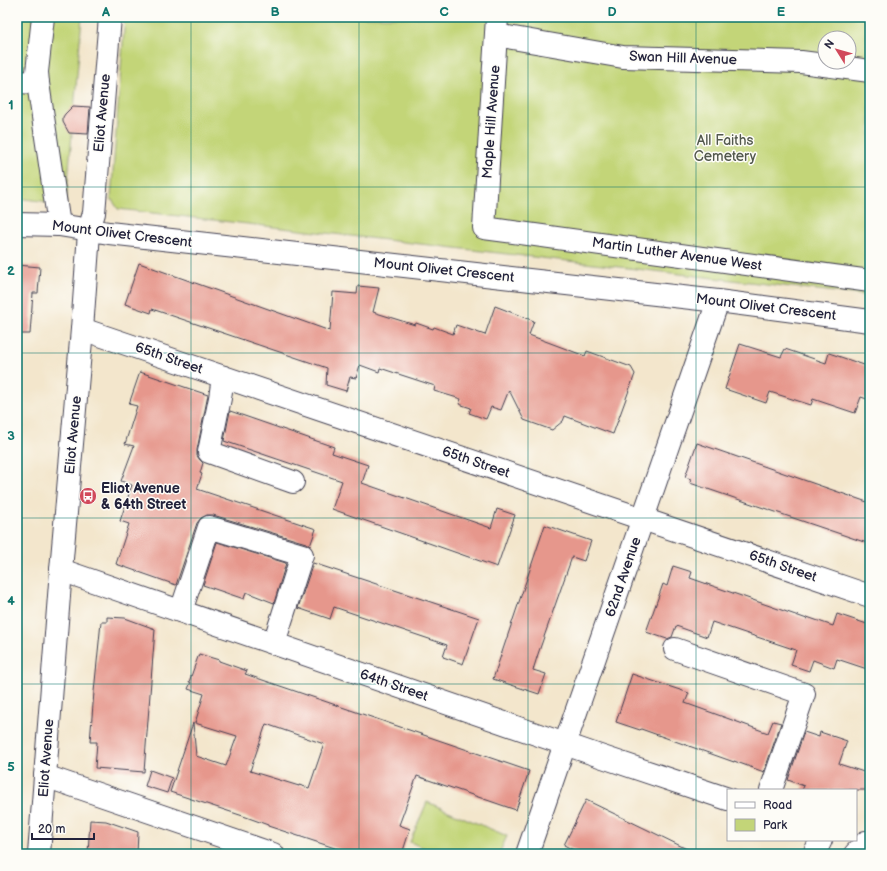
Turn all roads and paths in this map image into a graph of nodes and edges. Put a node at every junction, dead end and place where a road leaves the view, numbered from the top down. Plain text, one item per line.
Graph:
1 (43, 17) edge
2 (110, 17) edge
3 (497, 26) edge
4 (870, 71) edge
5 (28, 82) edge
6 (17, 224) edge
7 (59, 225) junction
8 (484, 228) joint
9 (89, 230) junction
10 (870, 281) edge
11 (718, 301) junction
12 (870, 321) edge
13 (82, 329) junction
14 (223, 377) junction
15 (293, 482) dead end
16 (643, 519) junction
17 (61, 570) junction
18 (870, 596) edge
19 (181, 611) junction
20 (274, 643) junction
21 (675, 649) dead end
22 (565, 744) junction
23 (45, 776) junction
24 (771, 789) edge
25 (727, 799) edge
26 (820, 841) edge
27 (39, 854) edge
28 (273, 854) edge
29 (527, 854) edge
30 (814, 854) edge

1 - 5 street
2 - 9 street, Eliot Avenue
3 - 4 street, Swan Hill Avenue
3 - 8 street, Maple Hill Avenue
5 - 7 street
6 - 7 street, Mount Olivet Crescent
7 - 9 street, Mount Olivet Crescent
8 - 10 street, Martin Luther Avenue West
9 - 11 street, Mount Olivet Crescent
9 - 13 street, Eliot Avenue
11 - 12 street, Mount Olivet Crescent
11 - 16 street, 62nd Avenue
13 - 14 street, 65th Street
13 - 17 street, Eliot Avenue
14 - 15 street
14 - 16 street, 65th Street
16 - 18 street, 65th Street
16 - 22 street, 62nd Avenue
17 - 19 street, 64th Street
17 - 23 street, Eliot Avenue
19 - 20 street, 64th Street
19 - 20 street
20 - 22 street, 64th Street
21 - 24 street
22 - 25 street, 64th Street
22 - 29 street, 62nd Avenue
23 - 27 street, Eliot Avenue
23 - 28 street
26 - 30 street

